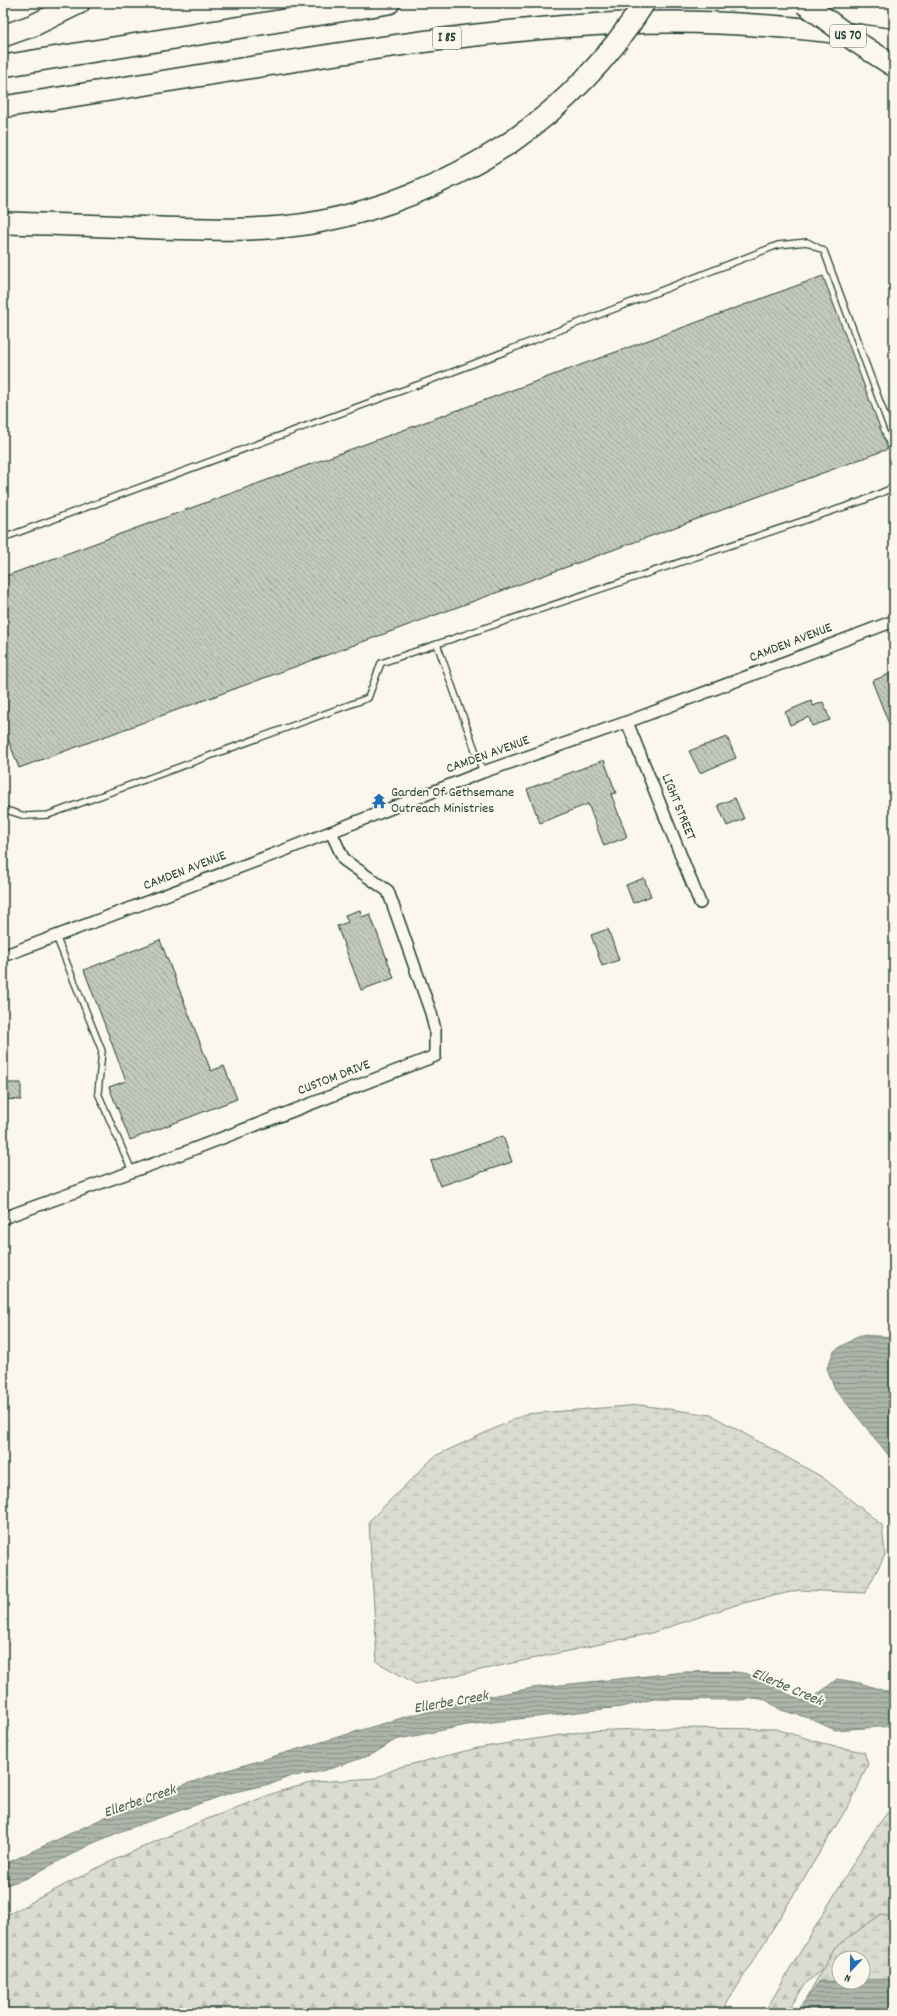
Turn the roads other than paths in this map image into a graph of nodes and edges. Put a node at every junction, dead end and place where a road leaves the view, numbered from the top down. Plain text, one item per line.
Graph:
1 (79, 3) edge
2 (389, 3) edge
3 (644, 3) edge
4 (804, 3) edge
5 (3, 36) edge
6 (894, 40) edge
7 (3, 66) edge
8 (894, 66) edge
9 (3, 107) edge
10 (3, 223) edge
11 (894, 440) edge
12 (894, 484) edge
13 (3, 538) edge
14 (894, 620) edge
15 (436, 644) junction
16 (627, 722) junction
17 (483, 772) junction
18 (3, 809) edge
19 (332, 832) junction
20 (700, 903) dead end
21 (56, 936) junction
22 (3, 956) edge
23 (132, 1171) junction
24 (3, 1218) edge

1 - 5 highway
2 - 7 highway
3 - 10 highway, bridge
4 - 8 highway, US 70, bridge
6 - 9 highway, I 85
11 - 13 lane
12 - 15 lane
14 - 16 street, CAMDEN AVENUE
15 - 17 lane
15 - 18 lane
16 - 17 street, CAMDEN AVENUE
16 - 20 street, LIGHT STREET
17 - 19 street, CAMDEN AVENUE
19 - 21 street, CAMDEN AVENUE
19 - 23 street, CUSTOM DRIVE
21 - 22 street, CAMDEN AVENUE
21 - 23 lane
23 - 24 street, CUSTOM DRIVE

